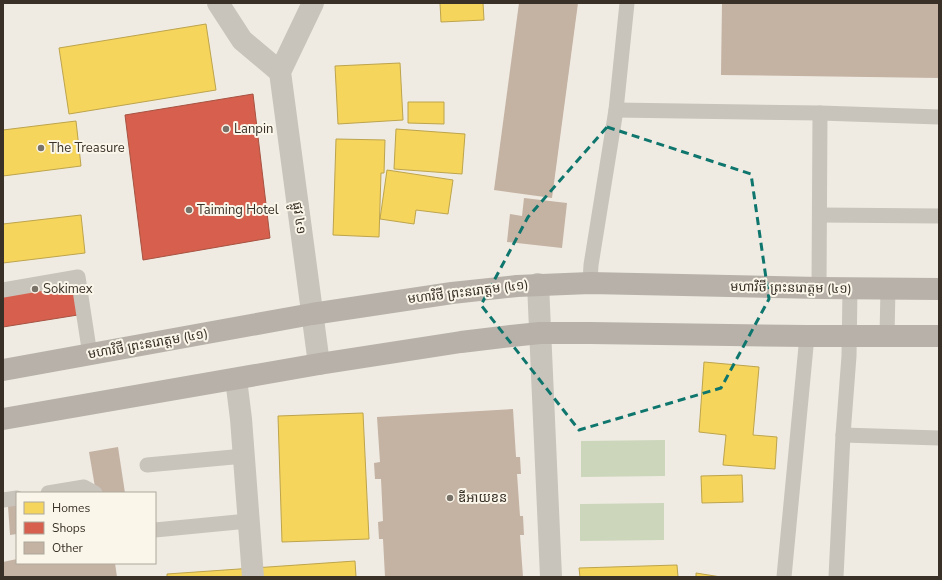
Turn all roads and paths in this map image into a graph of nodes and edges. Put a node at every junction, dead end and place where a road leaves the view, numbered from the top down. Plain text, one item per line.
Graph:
1 (218, 3) edge
2 (313, 3) edge
3 (627, 3) edge
4 (280, 72) junction
5 (616, 110) junction
6 (820, 113) junction
7 (939, 117) edge
8 (820, 215) junction
9 (939, 216) edge
10 (590, 283) junction
11 (538, 284) junction
12 (819, 288) junction
13 (850, 289) junction
14 (888, 289) junction
15 (939, 289) edge
16 (3, 290) edge
17 (312, 314) junction
18 (540, 334) junction
19 (849, 335) junction
20 (887, 335) junction
21 (807, 336) junction
22 (939, 336) edge
23 (90, 355) junction
24 (319, 364) junction
25 (3, 370) edge
26 (236, 379) junction
27 (3, 419) edge
28 (843, 435) junction
29 (939, 438) edge
30 (244, 456) junction
31 (147, 465) dead end
32 (54, 492) edge
33 (93, 492) edge
34 (16, 498) edge
35 (3, 500) edge
36 (248, 521) junction
37 (156, 530) edge
38 (253, 577) edge
39 (551, 577) edge
40 (784, 577) edge
41 (836, 577) edge

1 - 4 street
2 - 4 street
3 - 5 lane
4 - 17 street, ផ្លូវ ៤១
5 - 6 lane
5 - 10 lane
6 - 7 lane
6 - 8 lane
8 - 9 lane
8 - 12 lane
10 - 11 main road, មហាវិថី ព្រះនរោត្តម (៤១)
10 - 12 main road, មហាវិថី ព្រះនរោត្តម (៤១)
11 - 17 main road, មហាវិថី ព្រះនរោត្តម (៤១)
11 - 18 street
12 - 13 main road, មហាវិថី ព្រះនរោត្តម (៤១)
13 - 14 main road, មហាវិថី ព្រះនរោត្តម (៤១)
13 - 19 lane
14 - 15 main road, មហាវិថី ព្រះនរោត្តម (៤១)
14 - 20 lane
16 - 23 lane
17 - 23 main road, មហាវិថី ព្រះនរោត្តម (៤១)
17 - 24 street, ផ្លូវ ៤១
18 - 21 main road
18 - 24 main road
18 - 39 street
19 - 20 main road
19 - 21 main road
19 - 28 lane
20 - 22 main road
21 - 40 lane
23 - 25 main road, មហាវិថី ព្រះនរោត្តម (៤១)
24 - 26 main road
26 - 27 main road
26 - 30 street
28 - 29 lane
28 - 41 lane
30 - 31 lane
30 - 36 street
32 - 33 lane
34 - 35 lane
36 - 37 lane
36 - 38 street

